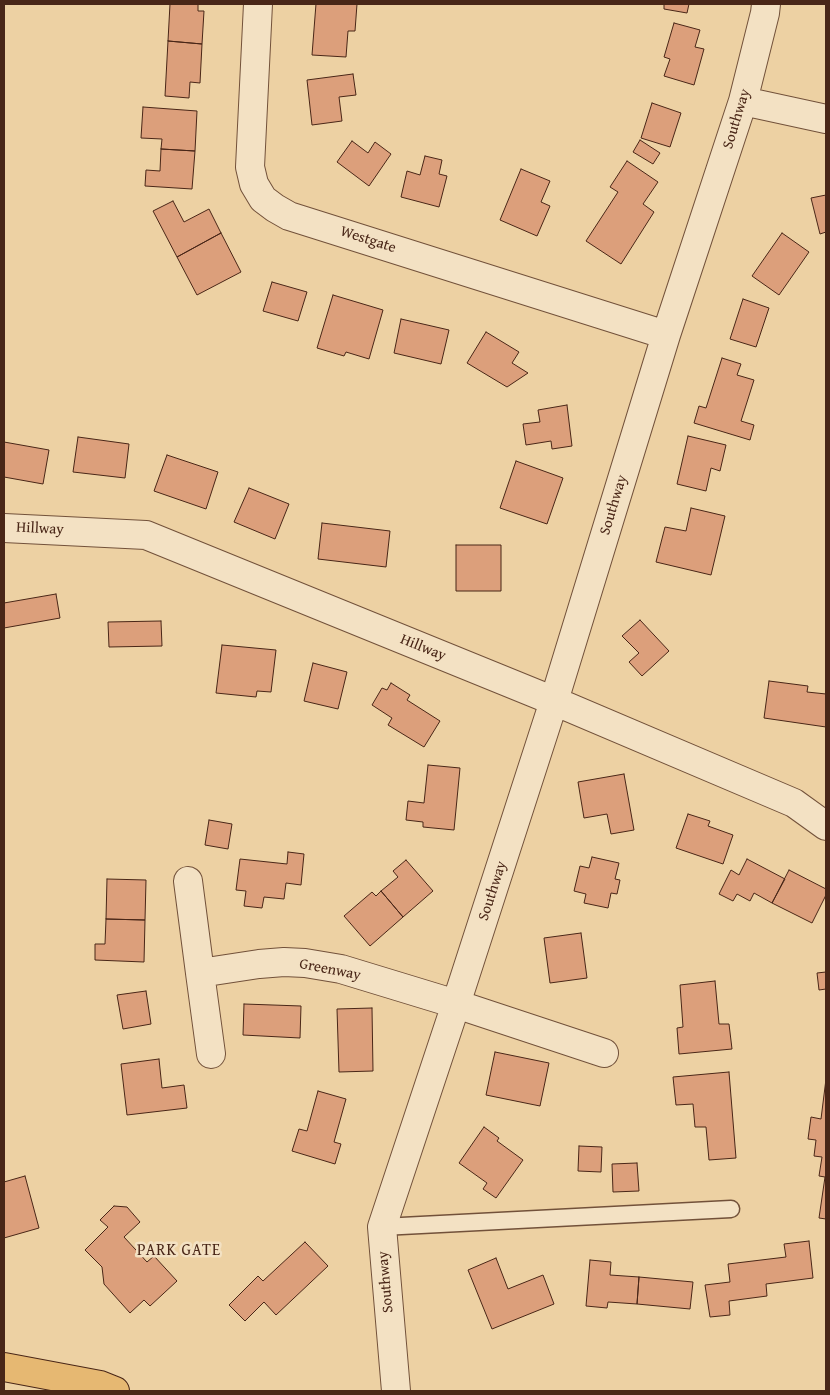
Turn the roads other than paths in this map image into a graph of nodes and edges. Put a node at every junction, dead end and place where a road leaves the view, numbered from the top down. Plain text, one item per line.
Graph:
1 (258, 4) edge
2 (766, 4) edge
3 (743, 101) junction
4 (826, 119) edge
5 (666, 335) junction
6 (4, 528) edge
7 (554, 701) junction
8 (826, 826) edge
9 (188, 881) dead end
10 (200, 972) junction
11 (456, 1004) junction
12 (604, 1053) dead end
13 (211, 1054) dead end
14 (731, 1209) dead end
15 (382, 1227) junction
16 (4, 1367) edge
17 (115, 1391) edge
18 (396, 1391) edge

1 - 5 street, Westgate
2 - 3 street, Southway
3 - 4 street
3 - 5 street, Southway
5 - 7 street, Southway
6 - 7 street, Hillway
7 - 8 street, Hillway
7 - 11 street, Southway
9 - 10 street
10 - 11 street, Greenway
10 - 13 street
11 - 12 street
11 - 15 street, Southway
14 - 15 lane
15 - 18 street, Southway
16 - 17 main road

